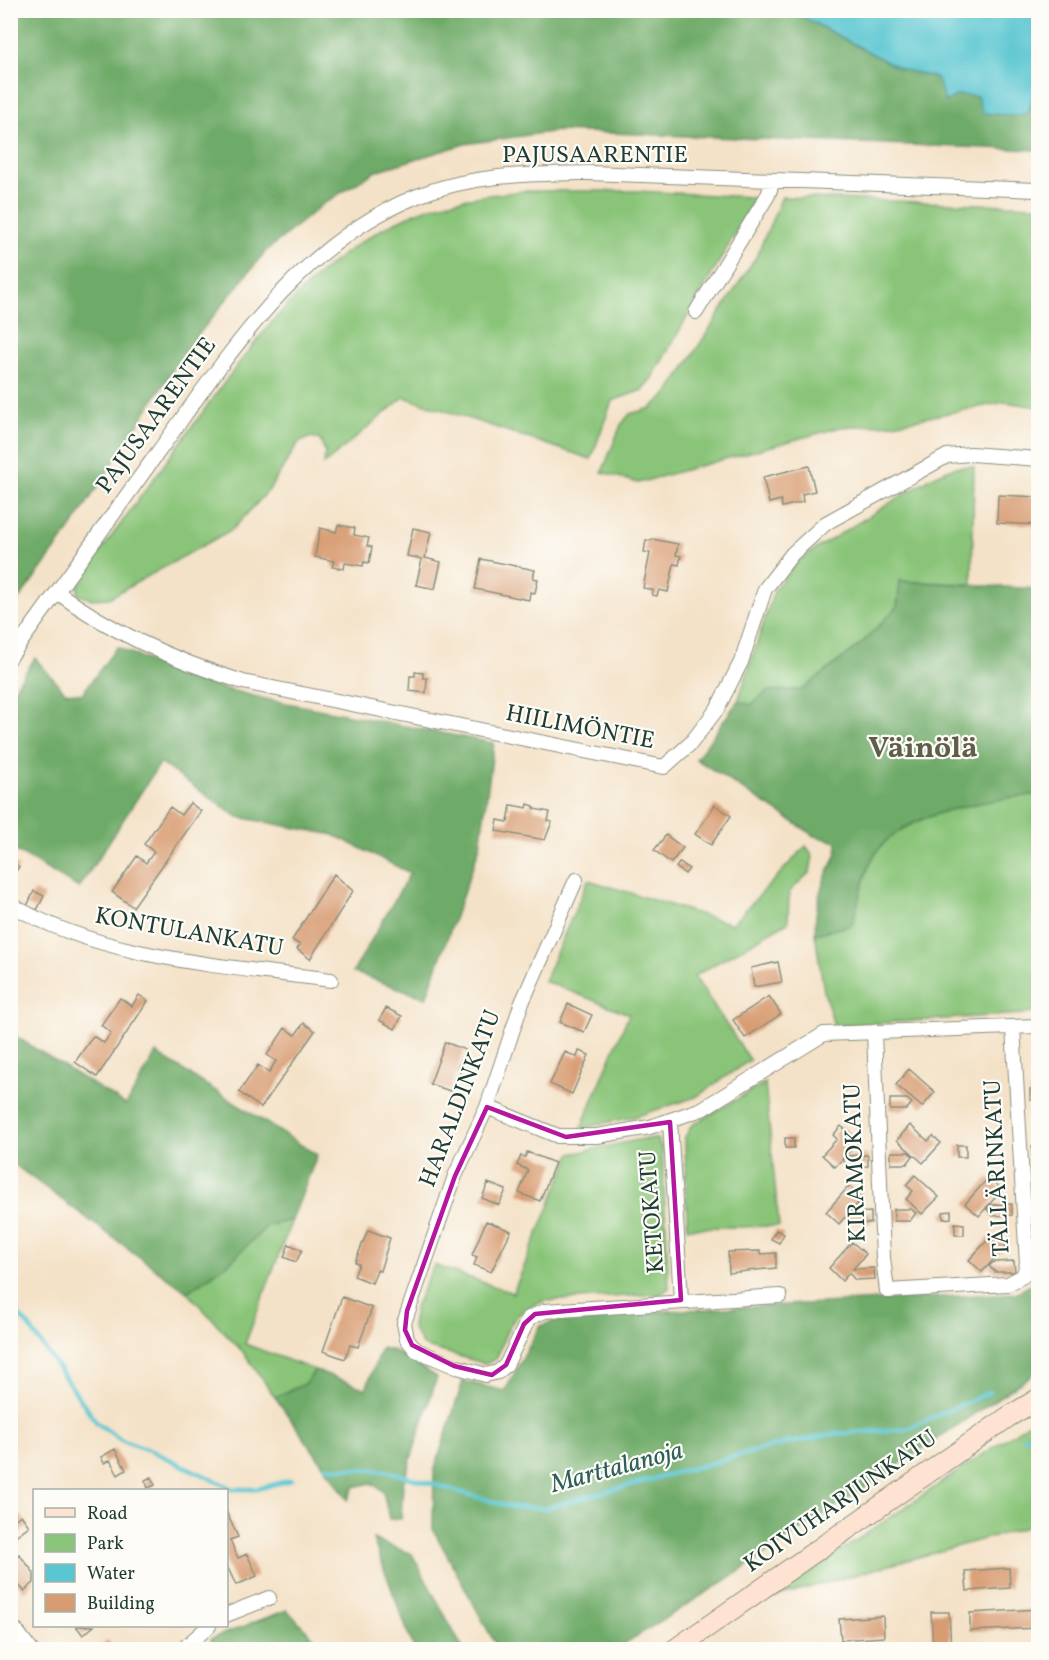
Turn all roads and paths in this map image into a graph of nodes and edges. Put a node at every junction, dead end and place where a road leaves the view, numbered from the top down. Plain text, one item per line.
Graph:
1 (773, 181) junction
2 (1038, 190) edge
3 (696, 312) dead end
4 (1038, 459) edge
5 (57, 592) junction
6 (10, 657) edge
7 (576, 880) dead end
8 (10, 904) edge
9 (331, 980) dead end
10 (1038, 1026) edge
11 (1013, 1027) junction
12 (874, 1032) junction
13 (487, 1107) junction
14 (670, 1122) junction
15 (887, 1291) joint
16 (780, 1296) dead end
17 (681, 1300) junction
18 (407, 1339) joint
19 (1038, 1399) edge
20 (269, 1598) dead end
21 (228, 1614) edge
22 (10, 1623) edge
23 (208, 1627) edge
24 (31, 1650) edge
25 (182, 1650) edge
26 (674, 1650) edge

1 - 2 street, PAJUSAARENTIE
1 - 3 street
1 - 5 street, PAJUSAARENTIE
4 - 5 street, HIILIMÖNTIE
5 - 6 street, PAJUSAARENTIE
7 - 13 street, HARALDINKATU
8 - 9 street, KONTULANKATU
10 - 11 street
11 - 12 street
11 - 15 street, TÄLLÄRINKATU
12 - 14 street
12 - 15 street, KIRAMOKATU
13 - 14 street
13 - 18 street, HARALDINKATU
14 - 17 street, KETOKATU
16 - 17 street, KETOKATU
17 - 18 street, KETOKATU
19 - 26 street, KOIVUHARJUNKATU
20 - 21 street
22 - 24 street
23 - 25 street

